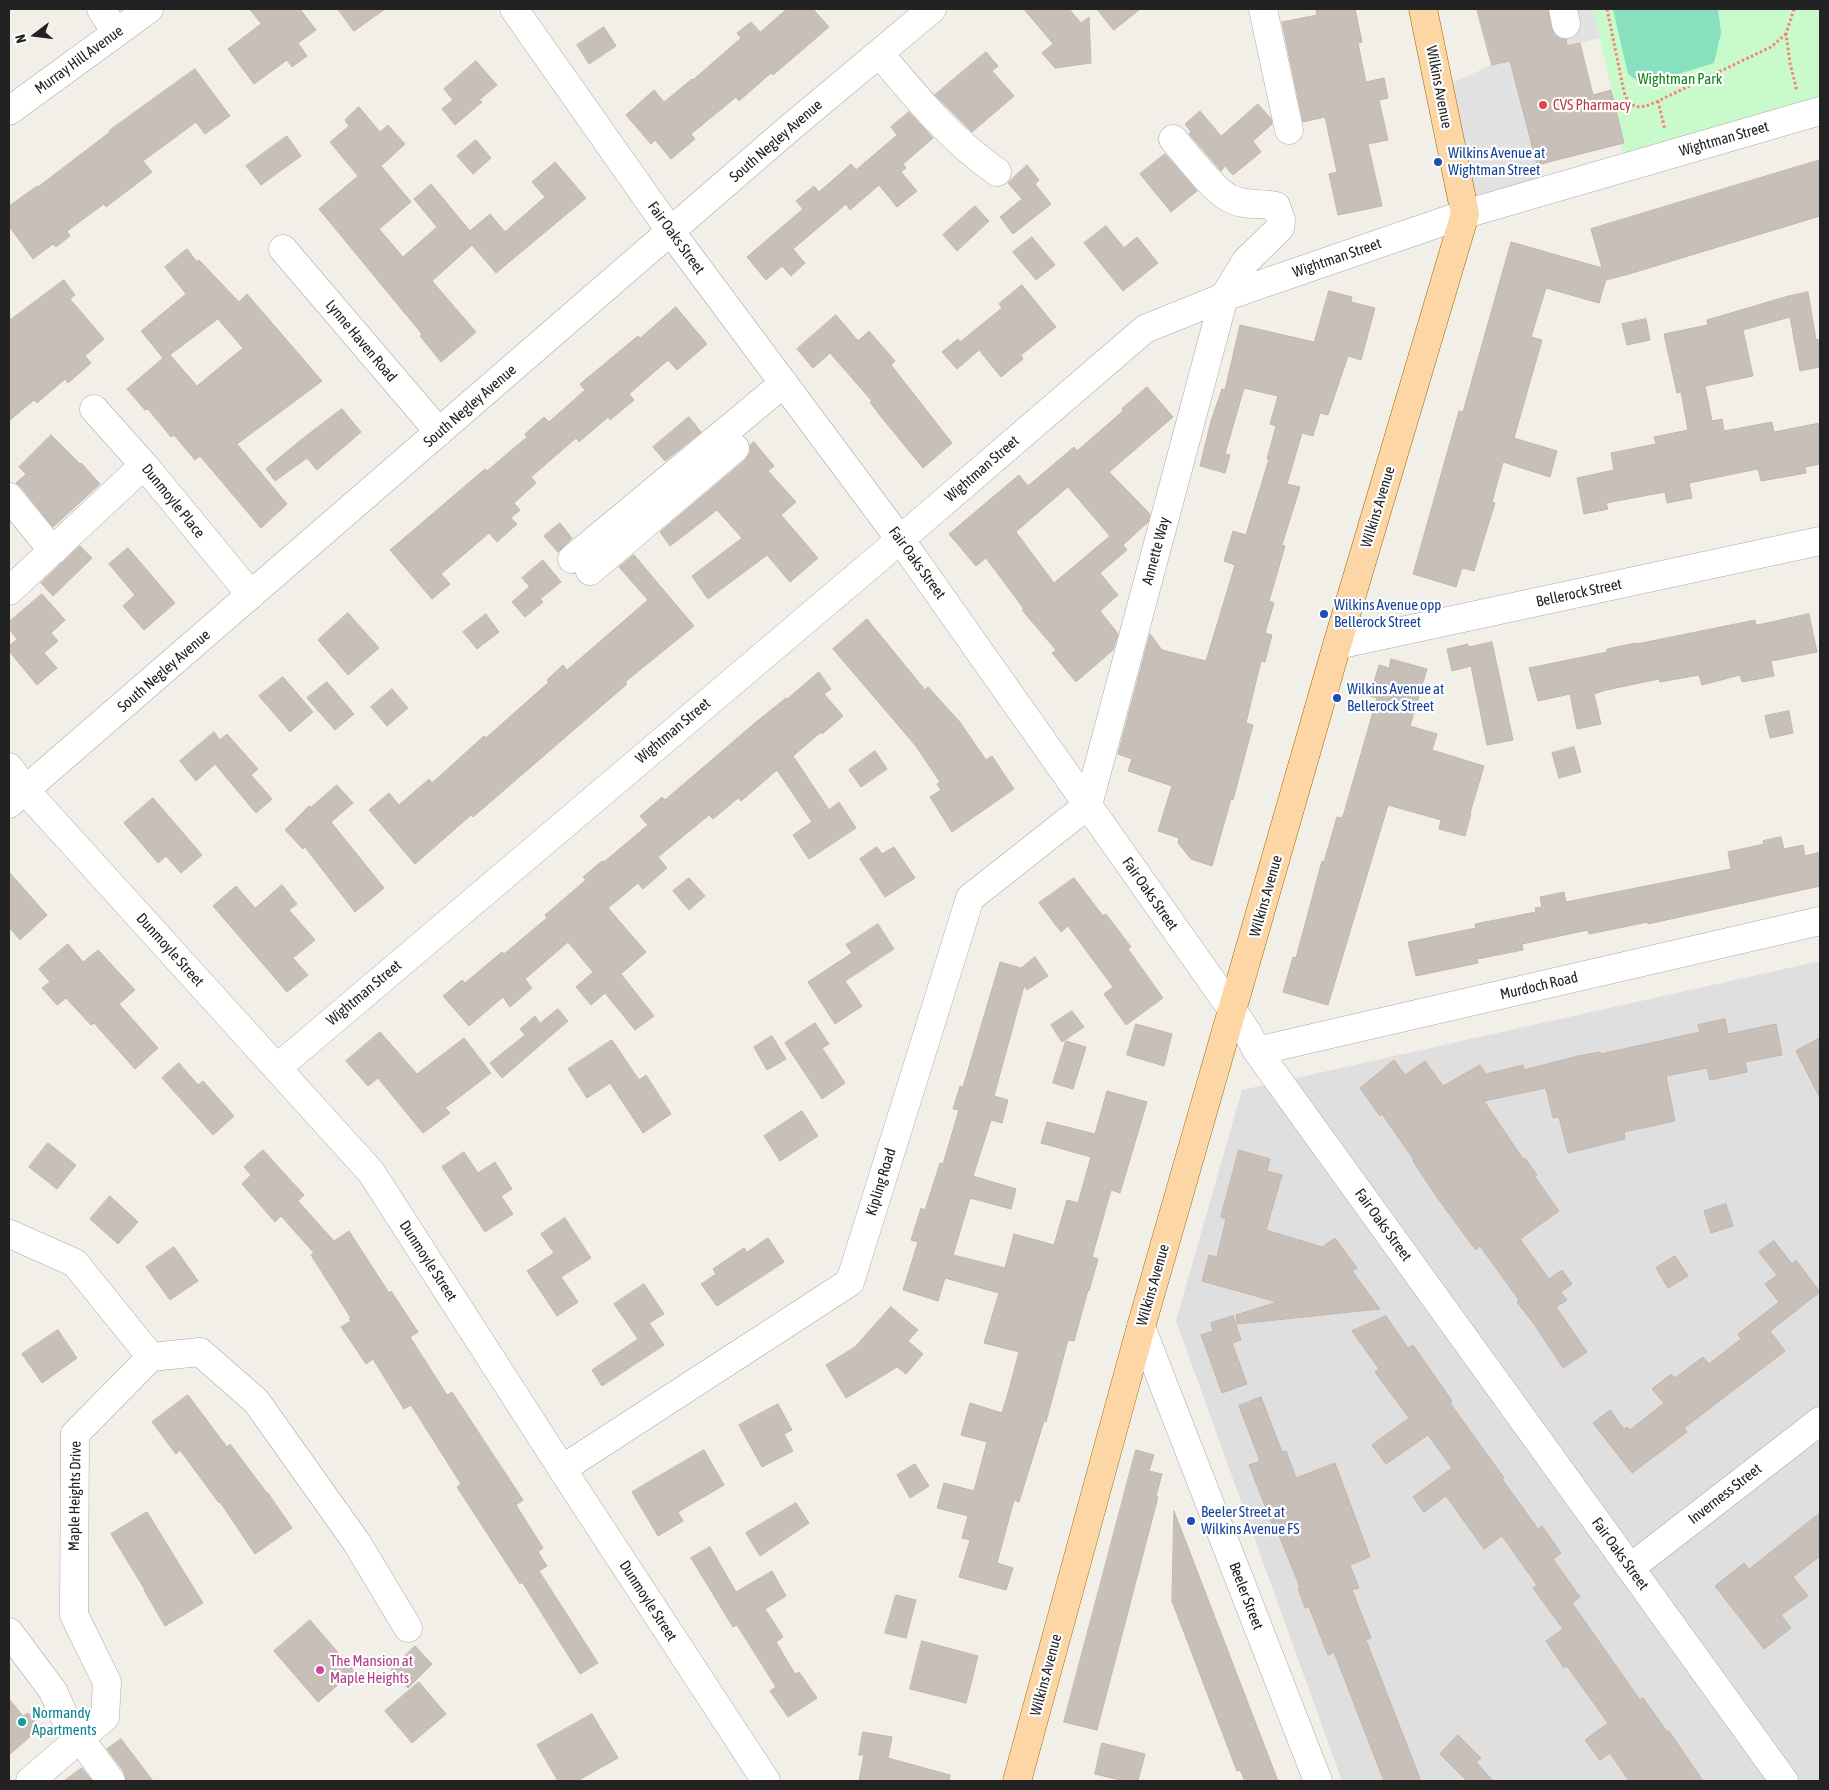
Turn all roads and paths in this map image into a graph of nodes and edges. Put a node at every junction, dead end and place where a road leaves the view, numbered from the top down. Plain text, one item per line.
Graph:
1 (102, 9) edge
2 (149, 9) edge
3 (514, 9) edge
4 (932, 9) edge
5 (1263, 9) edge
6 (1423, 9) edge
7 (1607, 9) edge
8 (1794, 9) edge
9 (116, 33) junction
10 (1786, 34) junction
11 (880, 54) junction
12 (1658, 101) junction
13 (1810, 104) edge
14 (9, 111) edge
15 (1289, 130) dead end
16 (1667, 135) dead end
17 (1173, 139) dead end
18 (996, 172) dead end
19 (1465, 214) junction
20 (671, 232) junction
21 (283, 249) dead end
22 (1224, 297) junction
23 (790, 390) junction
24 (94, 409) dead end
25 (439, 432) junction
26 (144, 465) junction
27 (9, 497) edge
28 (900, 539) junction
29 (1820, 541) edge
30 (53, 551) junction
31 (581, 565) dead end
32 (9, 591) edge
33 (251, 595) junction
34 (1337, 644) junction
35 (9, 767) edge
36 (17, 797) edge
37 (1088, 805) junction
38 (1820, 921) edge
39 (1233, 1011) junction
40 (1257, 1051) junction
41 (277, 1068) junction
42 (10, 1234) edge
43 (1141, 1327) junction
44 (151, 1357) junction
45 (1820, 1421) edge
46 (562, 1469) junction
47 (1630, 1568) junction
48 (408, 1628) dead end
49 (9, 1632) edge
50 (80, 1738) junction
51 (30, 1781) edge
52 (111, 1781) edge
53 (766, 1781) edge
54 (1017, 1781) edge
55 (1318, 1781) edge
56 (1784, 1781) edge

1 - 9 street
2 - 9 street, Murray Hill Avenue
3 - 20 street, Fair Oaks Street
4 - 11 street, South Negley Avenue
5 - 15 street
6 - 19 main road, Wilkins Avenue
7 - 12 path
8 - 10 path
9 - 14 street, Murray Hill Avenue
10 - 12 path
10 - 13 path
11 - 18 street
11 - 20 street, South Negley Avenue
12 - 16 path
13 - 19 street, Wightman Street
17 - 22 street, Annette Way
19 - 22 street, Wightman Street
19 - 34 main road, Wilkins Avenue
20 - 23 street, Fair Oaks Street
20 - 25 street, South Negley Avenue
21 - 25 street, Lynne Haven Road
22 - 28 street, Wightman Street
22 - 37 street, Annette Way
23 - 28 street, Fair Oaks Street
23 - 31 street
24 - 26 street, Dunmoyle Place
25 - 33 street, South Negley Avenue
26 - 30 street
26 - 33 street, Dunmoyle Place
27 - 30 street
28 - 37 street, Fair Oaks Street
28 - 41 street, Wightman Street
29 - 34 street, Bellerock Street
30 - 32 street
33 - 36 street, South Negley Avenue
34 - 39 main road, Wilkins Avenue
35 - 36 street, Dunmoyle Street
36 - 41 street, Dunmoyle Street
37 - 39 street, Fair Oaks Street
37 - 46 street, Kipling Road
38 - 40 street, Murdoch Road
39 - 40 street, Fair Oaks Street
39 - 43 main road, Wilkins Avenue
40 - 47 street, Fair Oaks Street
41 - 46 street, Dunmoyle Street
42 - 44 street
43 - 54 main road, Wilkins Avenue
43 - 55 street, Beeler Street
44 - 48 street
44 - 50 street, Maple Heights Drive
45 - 47 street, Inverness Street
46 - 53 street, Dunmoyle Street
47 - 56 street, Fair Oaks Street
49 - 50 street
50 - 51 street, Maple Heights Drive
50 - 52 street

